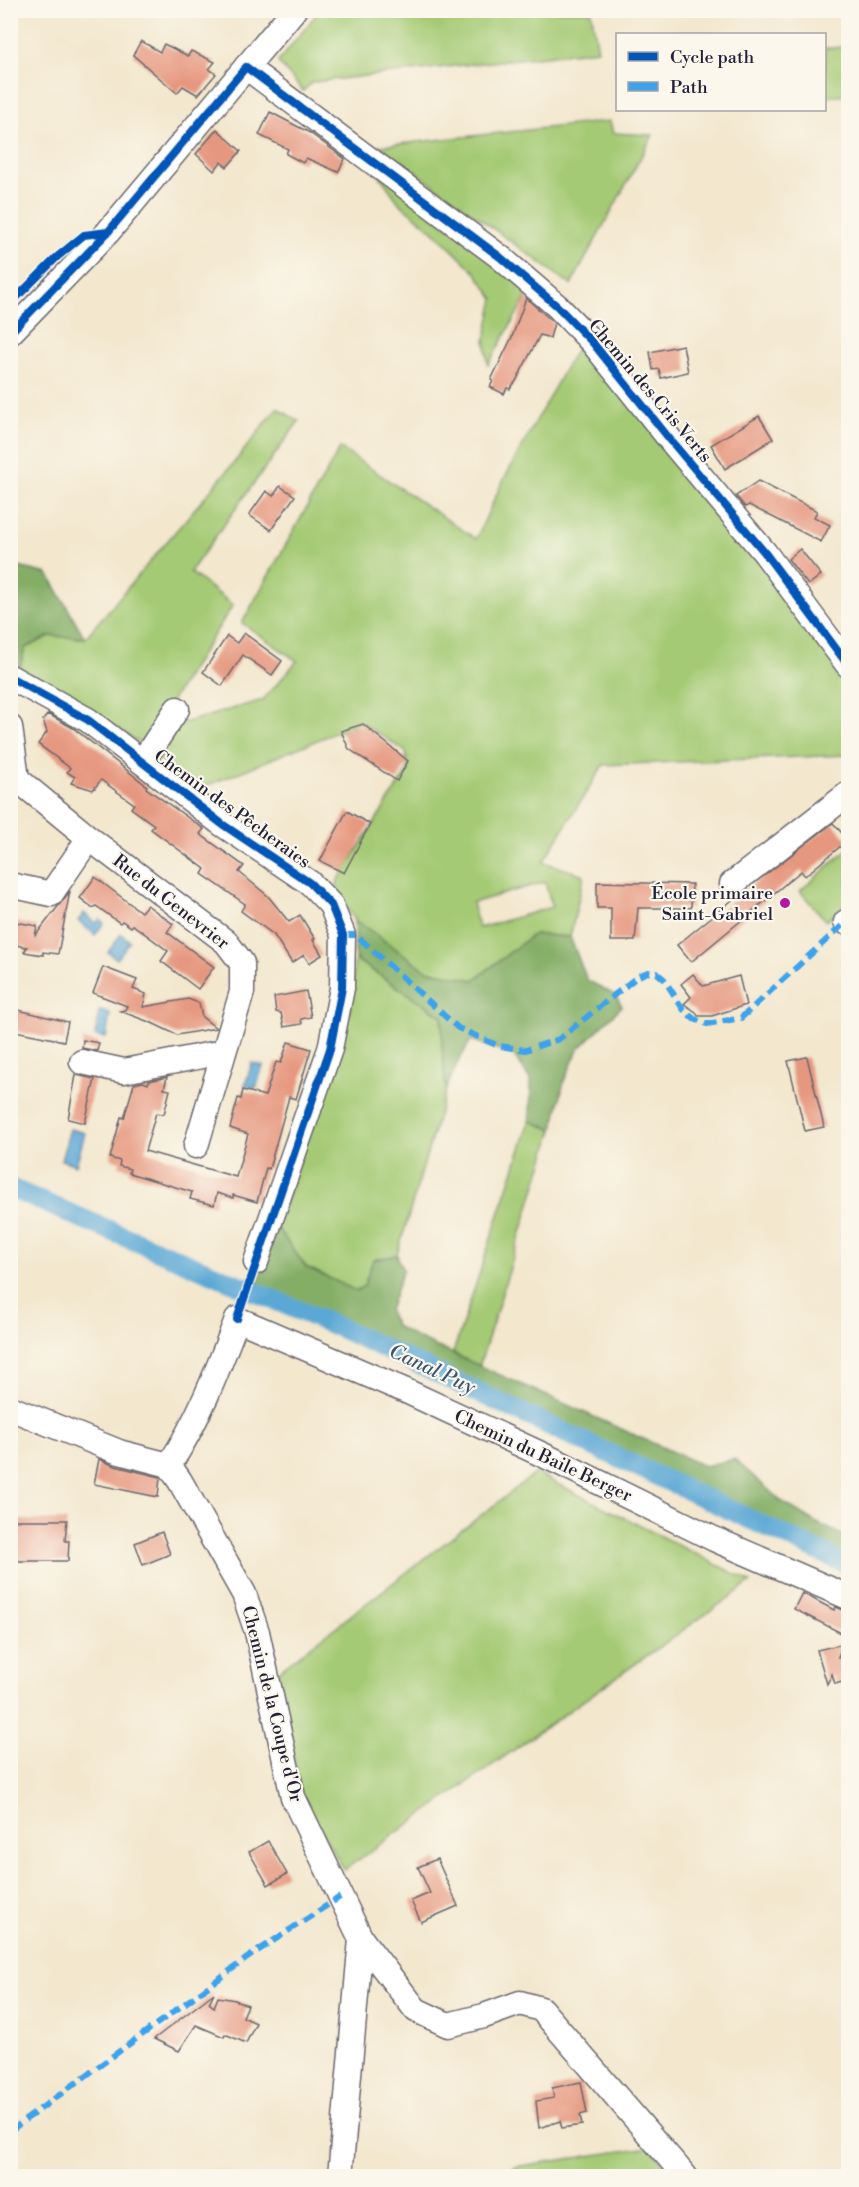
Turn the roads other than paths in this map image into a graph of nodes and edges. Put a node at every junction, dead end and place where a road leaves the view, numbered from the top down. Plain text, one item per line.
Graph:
1 (294, 10) edge
2 (246, 68) junction
3 (10, 333) edge
4 (849, 665) edge
5 (10, 676) edge
6 (177, 709) dead end
7 (10, 727) edge
8 (141, 762) junction
9 (849, 794) edge
10 (89, 838) junction
11 (732, 884) dead end
12 (10, 885) edge
13 (224, 1052) junction
14 (82, 1062) dead end
15 (195, 1146) dead end
16 (256, 1262) dead end
17 (13, 1415) edge
18 (169, 1465) junction
19 (849, 1597) edge
20 (361, 1938) junction
21 (340, 2176) edge
22 (685, 2176) edge

1 - 2 street
2 - 3 street
2 - 4 street, Chemin des Cris Verts
5 - 8 street, Chemin des Pêcheraies
6 - 8 street
7 - 10 street, Rue du Genevrier
8 - 16 street, Chemin des Pêcheraies
9 - 11 street
10 - 12 street
10 - 13 street, Rue du Genevrier
13 - 14 street
13 - 15 street, Rue du Genevrier
17 - 18 street
18 - 19 street, Chemin du Baile Berger
18 - 20 street, Chemin de la Coupe d'Or
20 - 21 street
20 - 22 street, Chemin de la Coupe d'Or

